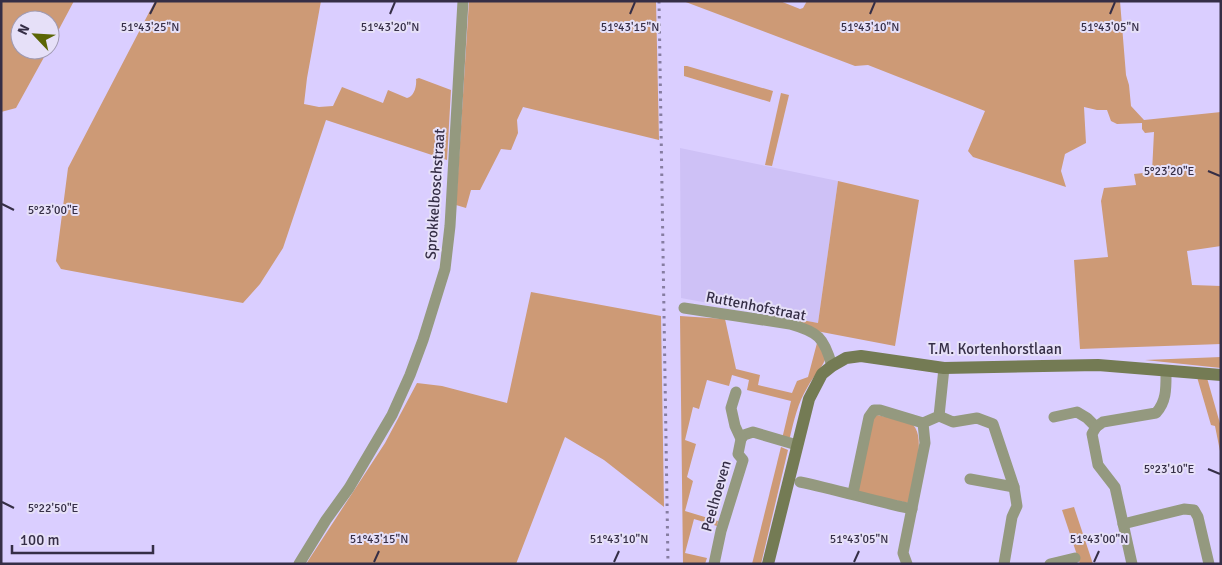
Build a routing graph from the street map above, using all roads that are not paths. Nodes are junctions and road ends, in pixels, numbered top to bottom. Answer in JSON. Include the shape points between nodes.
{"nodes":[{"id":1,"x":463,"y":1,"type":"edge"},
{"id":2,"x":684,"y":308,"type":"dead end"},
{"id":3,"x":832,"y":366,"type":"junction"},
{"id":4,"x":944,"y":368,"type":"junction"},
{"id":5,"x":1166,"y":371,"type":"junction"},
{"id":6,"x":1221,"y":375,"type":"edge"},
{"id":7,"x":736,"y":392,"type":"dead end"},
{"id":8,"x":939,"y":416,"type":"junction"},
{"id":9,"x":1054,"y":416,"type":"dead end"},
{"id":10,"x":923,"y":423,"type":"junction"},
{"id":11,"x":1096,"y":427,"type":"junction"},
{"id":12,"x":741,"y":439,"type":"junction"},
{"id":13,"x":797,"y":445,"type":"junction"},
{"id":14,"x":970,"y":479,"type":"dead end"},
{"id":15,"x":800,"y":482,"type":"dead end"},
{"id":16,"x":1014,"y":488,"type":"junction"},
{"id":17,"x":852,"y":493,"type":"junction"},
{"id":18,"x":912,"y":509,"type":"junction"},
{"id":19,"x":1123,"y":524,"type":"junction"},
{"id":20,"x":1074,"y":558,"type":"dead end"},
{"id":21,"x":298,"y":564,"type":"edge"},
{"id":22,"x":714,"y":564,"type":"edge"},
{"id":23,"x":768,"y":564,"type":"edge"},
{"id":24,"x":907,"y":564,"type":"edge"},
{"id":25,"x":1004,"y":564,"type":"edge"},
{"id":26,"x":1050,"y":564,"type":"edge"},
{"id":27,"x":1132,"y":564,"type":"edge"},
{"id":28,"x":1209,"y":564,"type":"edge"}],
"edges":[{"from":1,"to":21,"type":"street","name":"Sprokkelboschstraat","via":[[450,226],[444,269],[423,340],[392,415],[349,488]]},
{"from":2,"to":3,"type":"street","name":"Ruttenhofstraat","via":[[806,329],[822,339]]},
{"from":3,"to":4,"type":"street","name":"T.M. Kortenhorstlaan","via":[[846,358],[861,356]]},
{"from":3,"to":13,"type":"street","name":"T.M. Kortenhorstlaan","via":[[822,374],[808,399]]},
{"from":4,"to":5,"type":"street","name":"T.M. Kortenhorstlaan","via":[[1098,365]]},
{"from":4,"to":8,"type":"street"},
{"from":5,"to":6,"type":"street","name":"T.M. Kortenhorstlaan"},
{"from":5,"to":11,"type":"street","via":[[1166,394],[1156,413],[1103,422]]},
{"from":7,"to":12,"type":"street","name":"Peelhoeven","via":[[731,408]]},
{"from":8,"to":10,"type":"street"},
{"from":8,"to":16,"type":"street","via":[[953,422],[977,418],[994,424]]},
{"from":9,"to":11,"type":"street","via":[[1077,412]]},
{"from":10,"to":17,"type":"street","via":[[874,410],[869,416]]},
{"from":10,"to":18,"type":"street","via":[[925,443]]},
{"from":11,"to":19,"type":"street","via":[[1092,434],[1098,465],[1115,487]]},
{"from":12,"to":13,"type":"street","via":[[744,434],[753,432]]},
{"from":12,"to":22,"type":"street","name":"Peelhoeven","via":[[738,454],[743,460]]},
{"from":13,"to":23,"type":"street","name":"T.M. Kortenhorstlaan"},
{"from":14,"to":16,"type":"street"},
{"from":15,"to":17,"type":"street"},
{"from":16,"to":25,"type":"street","via":[[1017,506]]},
{"from":17,"to":18,"type":"street"},
{"from":18,"to":24,"type":"street","via":[[903,553]]},
{"from":19,"to":27,"type":"street"},
{"from":19,"to":28,"type":"street","via":[[1184,509],[1194,510]]},
{"from":20,"to":26,"type":"street"}]}
